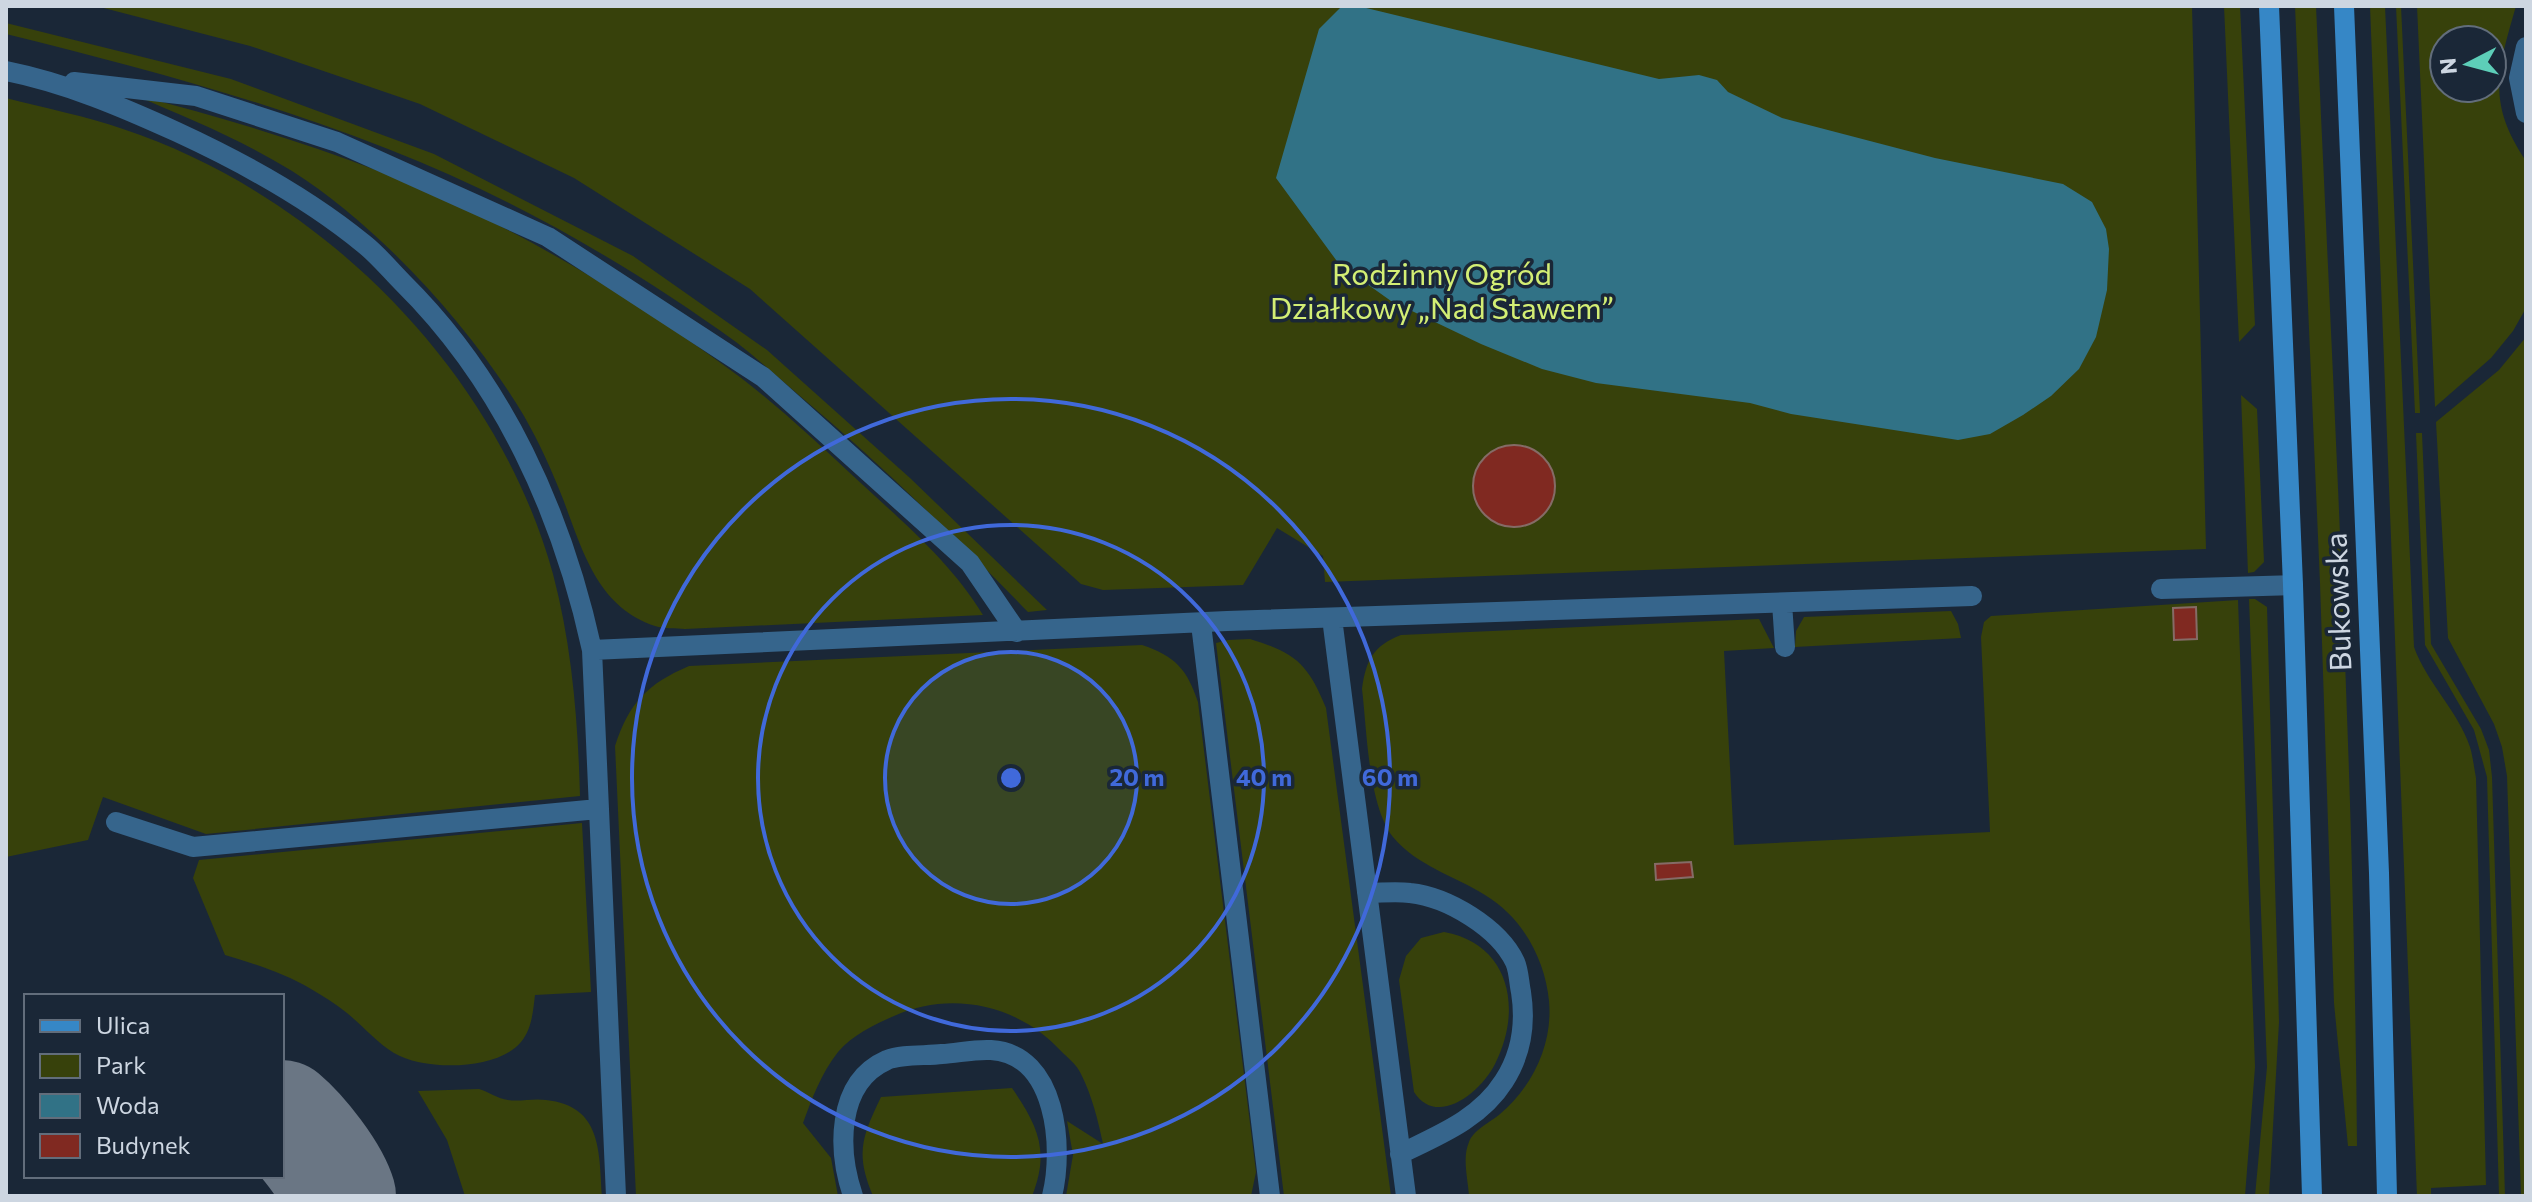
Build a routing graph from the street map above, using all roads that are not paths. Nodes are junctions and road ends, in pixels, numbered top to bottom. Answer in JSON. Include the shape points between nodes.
{"nodes":[{"id":1,"x":2269,"y":6,"type":"edge"},
{"id":2,"x":2344,"y":6,"type":"edge"},
{"id":3,"x":2526,"y":47,"type":"edge"},
{"id":4,"x":6,"y":71,"type":"edge"},
{"id":5,"x":42,"y":78,"type":"junction"},
{"id":6,"x":2526,"y":113,"type":"edge"},
{"id":7,"x":2293,"y":585,"type":"junction"},
{"id":8,"x":2161,"y":589,"type":"dead end"},
{"id":9,"x":1972,"y":596,"type":"dead end"},
{"id":10,"x":1782,"y":603,"type":"junction"},
{"id":11,"x":1332,"y":618,"type":"junction"},
{"id":12,"x":1201,"y":624,"type":"junction"},
{"id":13,"x":1017,"y":632,"type":"junction"},
{"id":14,"x":1785,"y":647,"type":"dead end"},
{"id":15,"x":592,"y":650,"type":"junction"},
{"id":16,"x":598,"y":809,"type":"junction"},
{"id":17,"x":116,"y":822,"type":"dead end"},
{"id":18,"x":1367,"y":893,"type":"junction"},
{"id":19,"x":1400,"y":1154,"type":"junction"},
{"id":20,"x":616,"y":1196,"type":"edge"},
{"id":21,"x":853,"y":1196,"type":"edge"},
{"id":22,"x":1052,"y":1196,"type":"edge"},
{"id":23,"x":1270,"y":1196,"type":"edge"},
{"id":24,"x":1406,"y":1196,"type":"edge"},
{"id":25,"x":2312,"y":1196,"type":"edge"},
{"id":26,"x":2387,"y":1196,"type":"edge"}],
"edges":[{"from":1,"to":7,"type":"main road","name":"Bukowska"},
{"from":2,"to":26,"type":"main road","name":"Bukowska"},
{"from":3,"to":6,"type":"street","via":[[2519,78]]},
{"from":4,"to":5,"type":"street"},
{"from":5,"to":13,"type":"street","via":[[196,96],[337,142],[548,237],[763,377],[970,563]]},
{"from":5,"to":15,"type":"street","via":[[129,110],[292,192],[365,245],[433,313],[512,426],[540,485],[582,604]]},
{"from":7,"to":8,"type":"street"},
{"from":7,"to":25,"type":"main road","name":"Bukowska"},
{"from":9,"to":10,"type":"street"},
{"from":10,"to":11,"type":"street"},
{"from":10,"to":14,"type":"street"},
{"from":11,"to":12,"type":"street"},
{"from":11,"to":18,"type":"street"},
{"from":12,"to":13,"type":"street"},
{"from":12,"to":23,"type":"street"},
{"from":13,"to":15,"type":"street"},
{"from":15,"to":16,"type":"street"},
{"from":16,"to":17,"type":"street","via":[[193,847]]},
{"from":16,"to":20,"type":"street"},
{"from":18,"to":19,"type":"street"},
{"from":18,"to":19,"type":"street","via":[[1412,893],[1482,924],[1502,941],[1516,964],[1523,1007],[1522,1042],[1504,1081],[1487,1102],[1463,1124]]},
{"from":19,"to":24,"type":"street"},
{"from":21,"to":22,"type":"street","via":[[842,1149],[843,1126],[863,1079],[889,1059],[992,1050],[1025,1063],[1048,1097],[1058,1172]]}]}
